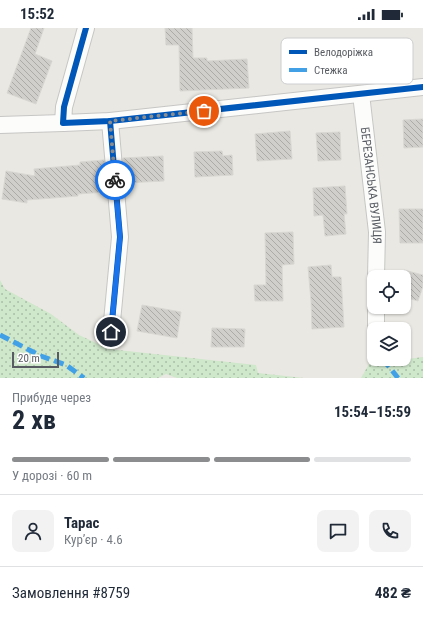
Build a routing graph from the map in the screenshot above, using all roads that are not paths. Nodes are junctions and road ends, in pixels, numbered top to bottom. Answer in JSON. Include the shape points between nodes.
{"nodes":[{"id":1,"x":86,"y":28,"type":"edge"},
{"id":2,"x":423,"y":87,"type":"edge"},
{"id":3,"x":360,"y":94,"type":"junction"},
{"id":4,"x":110,"y":121,"type":"junction"},
{"id":5,"x":63,"y":123,"type":"junction"},
{"id":6,"x":0,"y":125,"type":"edge"},
{"id":7,"x":376,"y":270,"type":"edge"},
{"id":8,"x":111,"y":332,"type":"dead end"}],
"edges":[{"from":1,"to":5,"type":"street","via":[[64,107]]},
{"from":2,"to":3,"type":"street"},
{"from":3,"to":4,"type":"street"},
{"from":3,"to":7,"type":"street","name":"БЕРЕЗАНСЬКА ВУЛИЦЯ","via":[[377,232]]},
{"from":4,"to":5,"type":"street"},
{"from":4,"to":8,"type":"street","via":[[120,237]]},
{"from":5,"to":6,"type":"street"}]}
